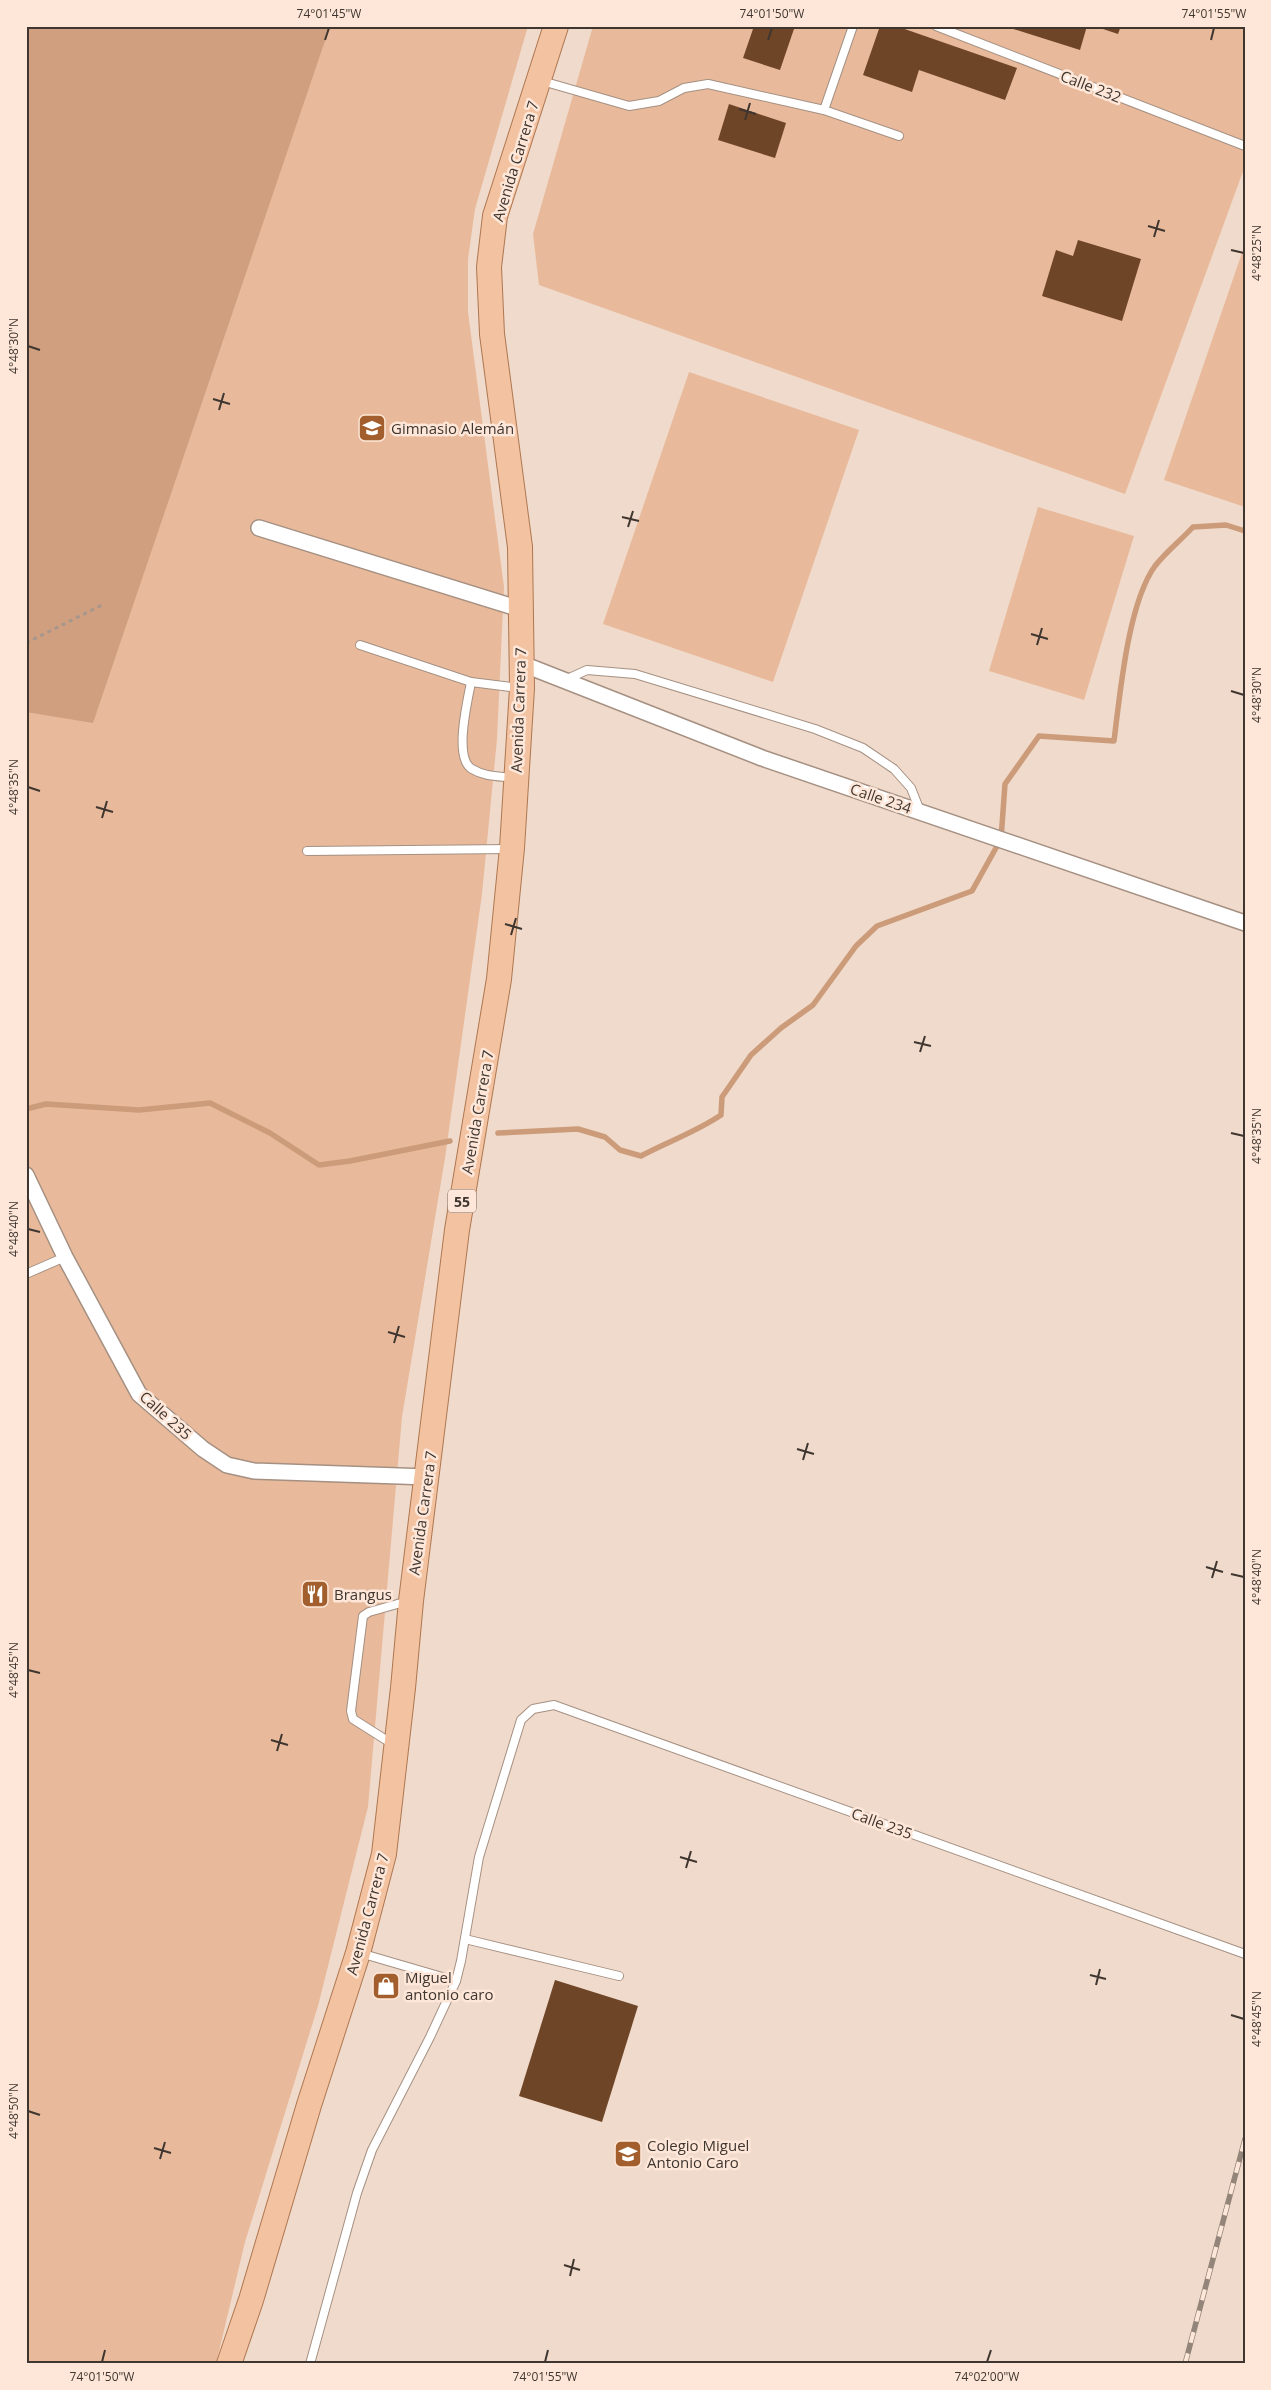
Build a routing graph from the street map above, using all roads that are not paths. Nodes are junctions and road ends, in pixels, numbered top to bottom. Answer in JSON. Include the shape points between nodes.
{"nodes":[{"id":1,"x":556,"y":26,"type":"edge"},
{"id":2,"x":853,"y":26,"type":"edge"},
{"id":3,"x":936,"y":26,"type":"edge"},
{"id":4,"x":540,"y":80,"type":"junction"},
{"id":5,"x":824,"y":110,"type":"junction"},
{"id":6,"x":899,"y":136,"type":"dead end"},
{"id":7,"x":1245,"y":146,"type":"edge"},
{"id":8,"x":259,"y":528,"type":"dead end"},
{"id":9,"x":520,"y":608,"type":"junction"},
{"id":10,"x":360,"y":645,"type":"dead end"},
{"id":11,"x":520,"y":663,"type":"junction"},
{"id":12,"x":564,"y":680,"type":"junction"},
{"id":13,"x":471,"y":682,"type":"junction"},
{"id":14,"x":522,"y":688,"type":"junction"},
{"id":15,"x":516,"y":778,"type":"junction"},
{"id":16,"x":920,"y":811,"type":"junction"},
{"id":17,"x":512,"y":848,"type":"junction"},
{"id":18,"x":307,"y":851,"type":"dead end"},
{"id":19,"x":1245,"y":923,"type":"edge"},
{"id":20,"x":26,"y":1175,"type":"edge"},
{"id":21,"x":65,"y":1257,"type":"junction"},
{"id":22,"x":26,"y":1274,"type":"edge"},
{"id":23,"x":428,"y":1478,"type":"junction"},
{"id":24,"x":411,"y":1601,"type":"junction"},
{"id":25,"x":396,"y":1746,"type":"junction"},
{"id":26,"x":465,"y":1939,"type":"junction"},
{"id":27,"x":358,"y":1953,"type":"junction"},
{"id":28,"x":1245,"y":1954,"type":"edge"},
{"id":29,"x":619,"y":1976,"type":"dead end"},
{"id":30,"x":456,"y":1981,"type":"junction"},
{"id":31,"x":230,"y":2364,"type":"edge"},
{"id":32,"x":310,"y":2364,"type":"edge"}],
"edges":[{"from":1,"to":4,"type":"main road","name":"Avenida Carrera 7","number":"55"},
{"from":2,"to":5,"type":"lane"},
{"from":3,"to":7,"type":"lane","name":"Calle 232"},
{"from":4,"to":5,"type":"lane","via":[[629,106],[659,101],[684,88],[708,84]]},
{"from":4,"to":9,"type":"main road","name":"Avenida Carrera 7","number":"55","via":[[496,216],[489,267],[492,334],[520,547]]},
{"from":5,"to":6,"type":"lane"},
{"from":8,"to":9,"type":"street"},
{"from":9,"to":11,"type":"main road","name":"Avenida Carrera 7","number":"55"},
{"from":10,"to":13,"type":"lane"},
{"from":11,"to":12,"type":"street","name":"Calle 234"},
{"from":11,"to":14,"type":"main road","name":"Avenida Carrera 7","number":"55"},
{"from":12,"to":16,"type":"street","name":"Calle 234","via":[[762,758]]},
{"from":12,"to":16,"type":"lane","via":[[588,670],[635,674],[815,729],[863,748],[894,769],[911,788]]},
{"from":13,"to":14,"type":"lane"},
{"from":13,"to":15,"type":"lane","via":[[463,727],[464,757],[470,768],[484,775]]},
{"from":14,"to":15,"type":"main road","name":"Avenida Carrera 7","number":"55"},
{"from":15,"to":17,"type":"main road","name":"Avenida Carrera 7","number":"55"},
{"from":16,"to":19,"type":"street","name":"Calle 234"},
{"from":17,"to":18,"type":"lane"},
{"from":17,"to":23,"type":"main road","name":"Avenida Carrera 7","number":"55","via":[[499,979],[457,1230]]},
{"from":20,"to":21,"type":"street","name":"Calle 235"},
{"from":21,"to":22,"type":"lane"},
{"from":21,"to":23,"type":"street","name":"Calle 235","via":[[139,1394],[203,1449],[227,1464],[254,1471]]},
{"from":23,"to":24,"type":"main road","name":"Avenida Carrera 7","number":"55"},
{"from":24,"to":25,"type":"main road","name":"Avenida Carrera 7","number":"55"},
{"from":24,"to":25,"type":"lane","via":[[363,1616],[351,1711],[353,1719],[366,1730]]},
{"from":25,"to":27,"type":"main road","name":"Avenida Carrera 7","number":"55","via":[[384,1854]]},
{"from":26,"to":28,"type":"lane","name":"Calle 235","via":[[479,1857],[521,1720],[533,1709],[554,1705]]},
{"from":26,"to":29,"type":"lane"},
{"from":26,"to":30,"type":"lane"},
{"from":27,"to":30,"type":"lane"},
{"from":27,"to":31,"type":"main road","name":"Avenida Carrera 7","number":"55"},
{"from":30,"to":32,"type":"lane","via":[[372,2150]]}]}
